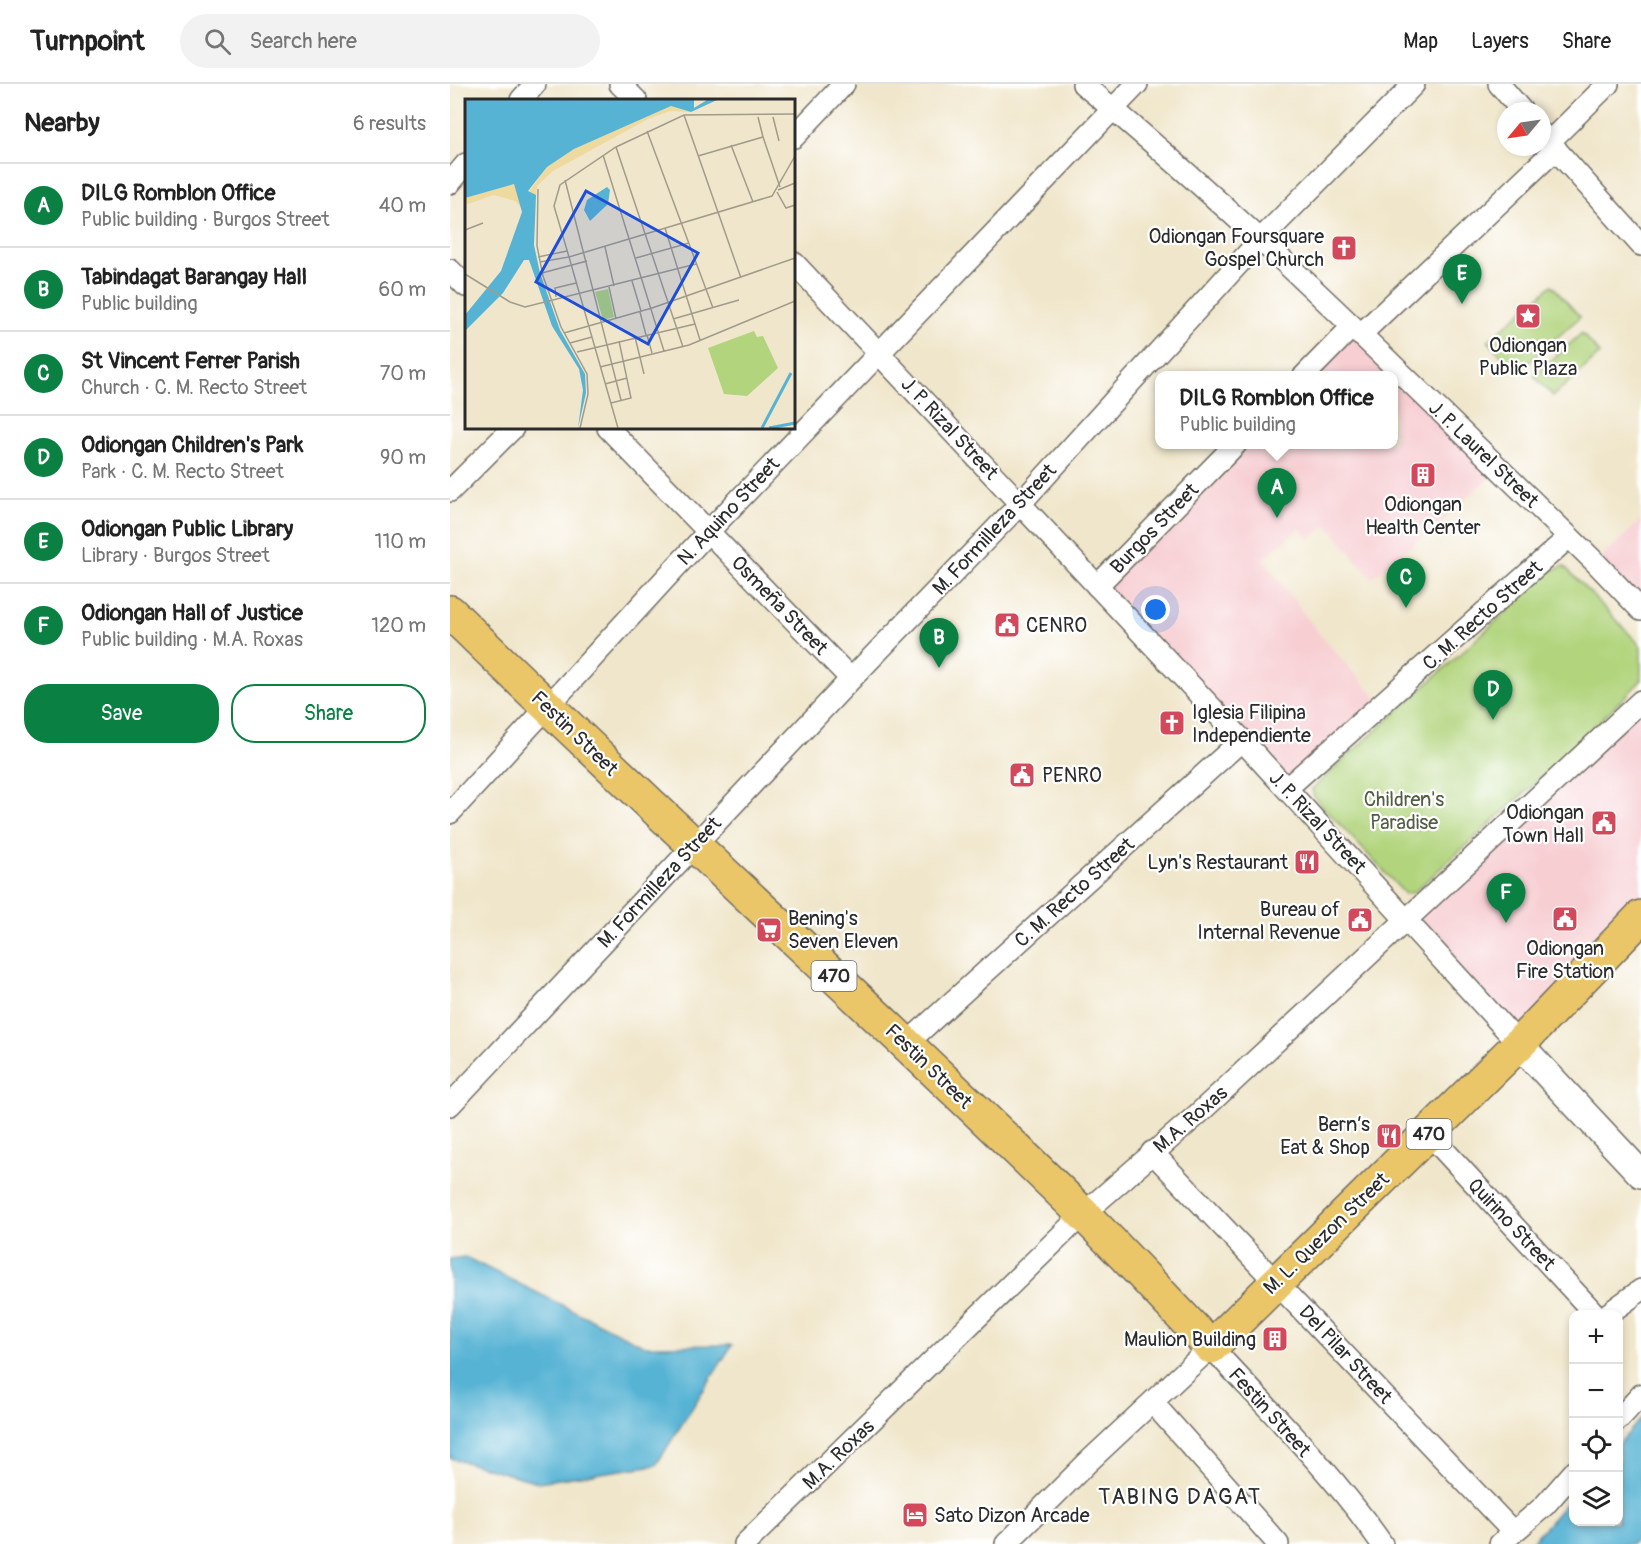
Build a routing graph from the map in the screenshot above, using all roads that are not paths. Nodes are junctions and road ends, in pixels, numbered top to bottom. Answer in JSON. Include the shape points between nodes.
{"nodes":[{"id":1,"x":535,"y":84,"type":"edge"},
{"id":2,"x":620,"y":84,"type":"edge"},
{"id":3,"x":844,"y":84,"type":"edge"},
{"id":4,"x":1083,"y":84,"type":"edge"},
{"id":5,"x":1137,"y":84,"type":"edge"},
{"id":6,"x":1414,"y":84,"type":"edge"},
{"id":7,"x":1499,"y":84,"type":"edge"},
{"id":8,"x":1608,"y":84,"type":"edge"},
{"id":9,"x":522,"y":99,"type":"edge"},
{"id":10,"x":635,"y":99,"type":"edge"},
{"id":11,"x":1514,"y":102,"type":"edge"},
{"id":12,"x":1114,"y":108,"type":"junction"},
{"id":13,"x":795,"y":136,"type":"edge"},
{"id":14,"x":1551,"y":140,"type":"edge"},
{"id":15,"x":1551,"y":144,"type":"edge"},
{"id":16,"x":1535,"y":156,"type":"edge"},
{"id":17,"x":465,"y":165,"type":"edge"},
{"id":18,"x":450,"y":183,"type":"edge"},
{"id":19,"x":1261,"y":239,"type":"junction"},
{"id":20,"x":1641,"y":245,"type":"edge"},
{"id":21,"x":795,"y":264,"type":"edge"},
{"id":22,"x":450,"y":270,"type":"edge"},
{"id":23,"x":465,"y":285,"type":"edge"},
{"id":24,"x":1356,"y":331,"type":"junction"},
{"id":25,"x":878,"y":351,"type":"junction"},
{"id":26,"x":1309,"y":371,"type":"edge"},
{"id":27,"x":1397,"y":371,"type":"edge"},
{"id":28,"x":1398,"y":372,"type":"edge"},
{"id":29,"x":512,"y":429,"type":"edge"},
{"id":30,"x":609,"y":429,"type":"edge"},
{"id":31,"x":1231,"y":449,"type":"edge"},
{"id":32,"x":450,"y":491,"type":"edge"},
{"id":33,"x":1020,"y":504,"type":"junction"},
{"id":34,"x":709,"y":531,"type":"junction"},
{"id":35,"x":1569,"y":537,"type":"junction"},
{"id":36,"x":1097,"y":586,"type":"junction"},
{"id":37,"x":1641,"y":610,"type":"edge"},
{"id":38,"x":450,"y":612,"type":"edge"},
{"id":39,"x":851,"y":679,"type":"junction"},
{"id":40,"x":1641,"y":702,"type":"edge"},
{"id":41,"x":546,"y":706,"type":"junction"},
{"id":42,"x":1242,"y":740,"type":"junction"},
{"id":43,"x":1287,"y":789,"type":"junction"},
{"id":44,"x":450,"y":813,"type":"edge"},
{"id":45,"x":693,"y":846,"type":"junction"},
{"id":46,"x":1641,"y":916,"type":"edge"},
{"id":47,"x":1407,"y":918,"type":"junction"},
{"id":48,"x":906,"y":1044,"type":"junction"},
{"id":49,"x":1519,"y":1044,"type":"junction"},
{"id":50,"x":450,"y":1105,"type":"edge"},
{"id":51,"x":1429,"y":1134,"type":"junction"},
{"id":52,"x":1152,"y":1152,"type":"junction"},
{"id":53,"x":1641,"y":1174,"type":"edge"},
{"id":54,"x":1083,"y":1214,"type":"junction"},
{"id":55,"x":1276,"y":1281,"type":"junction"},
{"id":56,"x":1641,"y":1290,"type":"edge"},
{"id":57,"x":1591,"y":1310,"type":"edge"},
{"id":58,"x":1614,"y":1310,"type":"edge"},
{"id":59,"x":1211,"y":1347,"type":"junction"},
{"id":60,"x":1641,"y":1395,"type":"edge"},
{"id":61,"x":1153,"y":1404,"type":"junction"},
{"id":62,"x":1620,"y":1418,"type":"edge"},
{"id":63,"x":1569,"y":1478,"type":"edge"},
{"id":64,"x":1507,"y":1538,"type":"edge"},
{"id":65,"x":745,"y":1544,"type":"edge"},
{"id":66,"x":1006,"y":1544,"type":"edge"},
{"id":67,"x":1278,"y":1544,"type":"edge"},
{"id":68,"x":1382,"y":1544,"type":"edge"}],
"edges":[{"from":1,"to":9,"type":"street"},
{"from":2,"to":10,"type":"street"},
{"from":3,"to":13,"type":"street"},
{"from":4,"to":12,"type":"street","name":"J. P. Laurel Street"},
{"from":5,"to":12,"type":"street","name":"N. Aquino Street"},
{"from":6,"to":19,"type":"street","name":"M. Formilleza Street"},
{"from":7,"to":11,"type":"street"},
{"from":8,"to":14,"type":"street"},
{"from":12,"to":19,"type":"street","name":"J. P. Laurel Street"},
{"from":12,"to":25,"type":"street","name":"N. Aquino Street"},
{"from":15,"to":20,"type":"street"},
{"from":16,"to":24,"type":"street"},
{"from":17,"to":18,"type":"street"},
{"from":19,"to":24,"type":"street","name":"J. P. Laurel Street"},
{"from":19,"to":33,"type":"street","name":"M. Formilleza Street"},
{"from":21,"to":25,"type":"street","name":"J. P. Rizal Street"},
{"from":22,"to":23,"type":"street"},
{"from":24,"to":26,"type":"street"},
{"from":24,"to":27,"type":"street","name":"J. P. Laurel Street"},
{"from":25,"to":33,"type":"street","name":"J. P. Rizal Street"},
{"from":25,"to":34,"type":"street","name":"N. Aquino Street"},
{"from":28,"to":35,"type":"street","name":"J. P. Laurel Street"},
{"from":29,"to":32,"type":"street"},
{"from":30,"to":34,"type":"street","name":"Osmeña Street"},
{"from":31,"to":36,"type":"street","name":"Burgos Street"},
{"from":33,"to":36,"type":"street","name":"J. P. Rizal Street"},
{"from":33,"to":39,"type":"street","name":"M. Formilleza Street"},
{"from":34,"to":39,"type":"street","name":"Osmeña Street"},
{"from":34,"to":41,"type":"street","name":"N. Aquino Street"},
{"from":35,"to":37,"type":"street","name":"J. P. Laurel Street"},
{"from":35,"to":43,"type":"street","name":"C. M. Recto Street"},
{"from":36,"to":42,"type":"street","name":"J. P. Rizal Street"},
{"from":38,"to":41,"type":"main road","name":"Festin Street","number":"470"},
{"from":39,"to":45,"type":"street","name":"M. Formilleza Street"},
{"from":40,"to":47,"type":"street","name":"M.A. Roxas"},
{"from":41,"to":44,"type":"street","name":"N. Aquino Street"},
{"from":41,"to":45,"type":"main road","name":"Festin Street","number":"470"},
{"from":42,"to":43,"type":"street","name":"J. P. Rizal Street"},
{"from":42,"to":48,"type":"street","name":"C. M. Recto Street"},
{"from":43,"to":47,"type":"street","name":"J. P. Rizal Street"},
{"from":45,"to":48,"type":"main road","name":"Festin Street","number":"470"},
{"from":45,"to":50,"type":"street","name":"M. Formilleza Street"},
{"from":46,"to":49,"type":"main road","name":"M. L. Quezon Street","number":"470"},
{"from":47,"to":49,"type":"street","name":"J. P. Rizal Street"},
{"from":47,"to":52,"type":"street","name":"M.A. Roxas","via":[[1197,1115]]},
{"from":48,"to":54,"type":"main road","name":"Festin Street","number":"470"},
{"from":49,"to":51,"type":"main road","name":"M. L. Quezon Street","number":"470"},
{"from":49,"to":53,"type":"street"},
{"from":51,"to":55,"type":"main road","name":"M. L. Quezon Street","number":"470"},
{"from":51,"to":57,"type":"street","name":"Quirino Street"},
{"from":52,"to":54,"type":"street","name":"M.A. Roxas"},
{"from":52,"to":55,"type":"street","name":"Del Pilar Street"},
{"from":54,"to":59,"type":"main road","name":"Festin Street","number":"470"},
{"from":54,"to":65,"type":"street","name":"M.A. Roxas"},
{"from":55,"to":59,"type":"main road","name":"M. L. Quezon Street","number":"470"},
{"from":55,"to":64,"type":"street","name":"Del Pilar Street"},
{"from":56,"to":58,"type":"street"},
{"from":59,"to":61,"type":"street","name":"M. L. Quezon Street"},
{"from":59,"to":68,"type":"street","name":"Festin Street","via":[[1289,1431]]},
{"from":60,"to":62,"type":"street"},
{"from":61,"to":66,"type":"street","name":"M. L. Quezon Street"},
{"from":61,"to":67,"type":"street"},
{"from":63,"to":64,"type":"street"}]}
